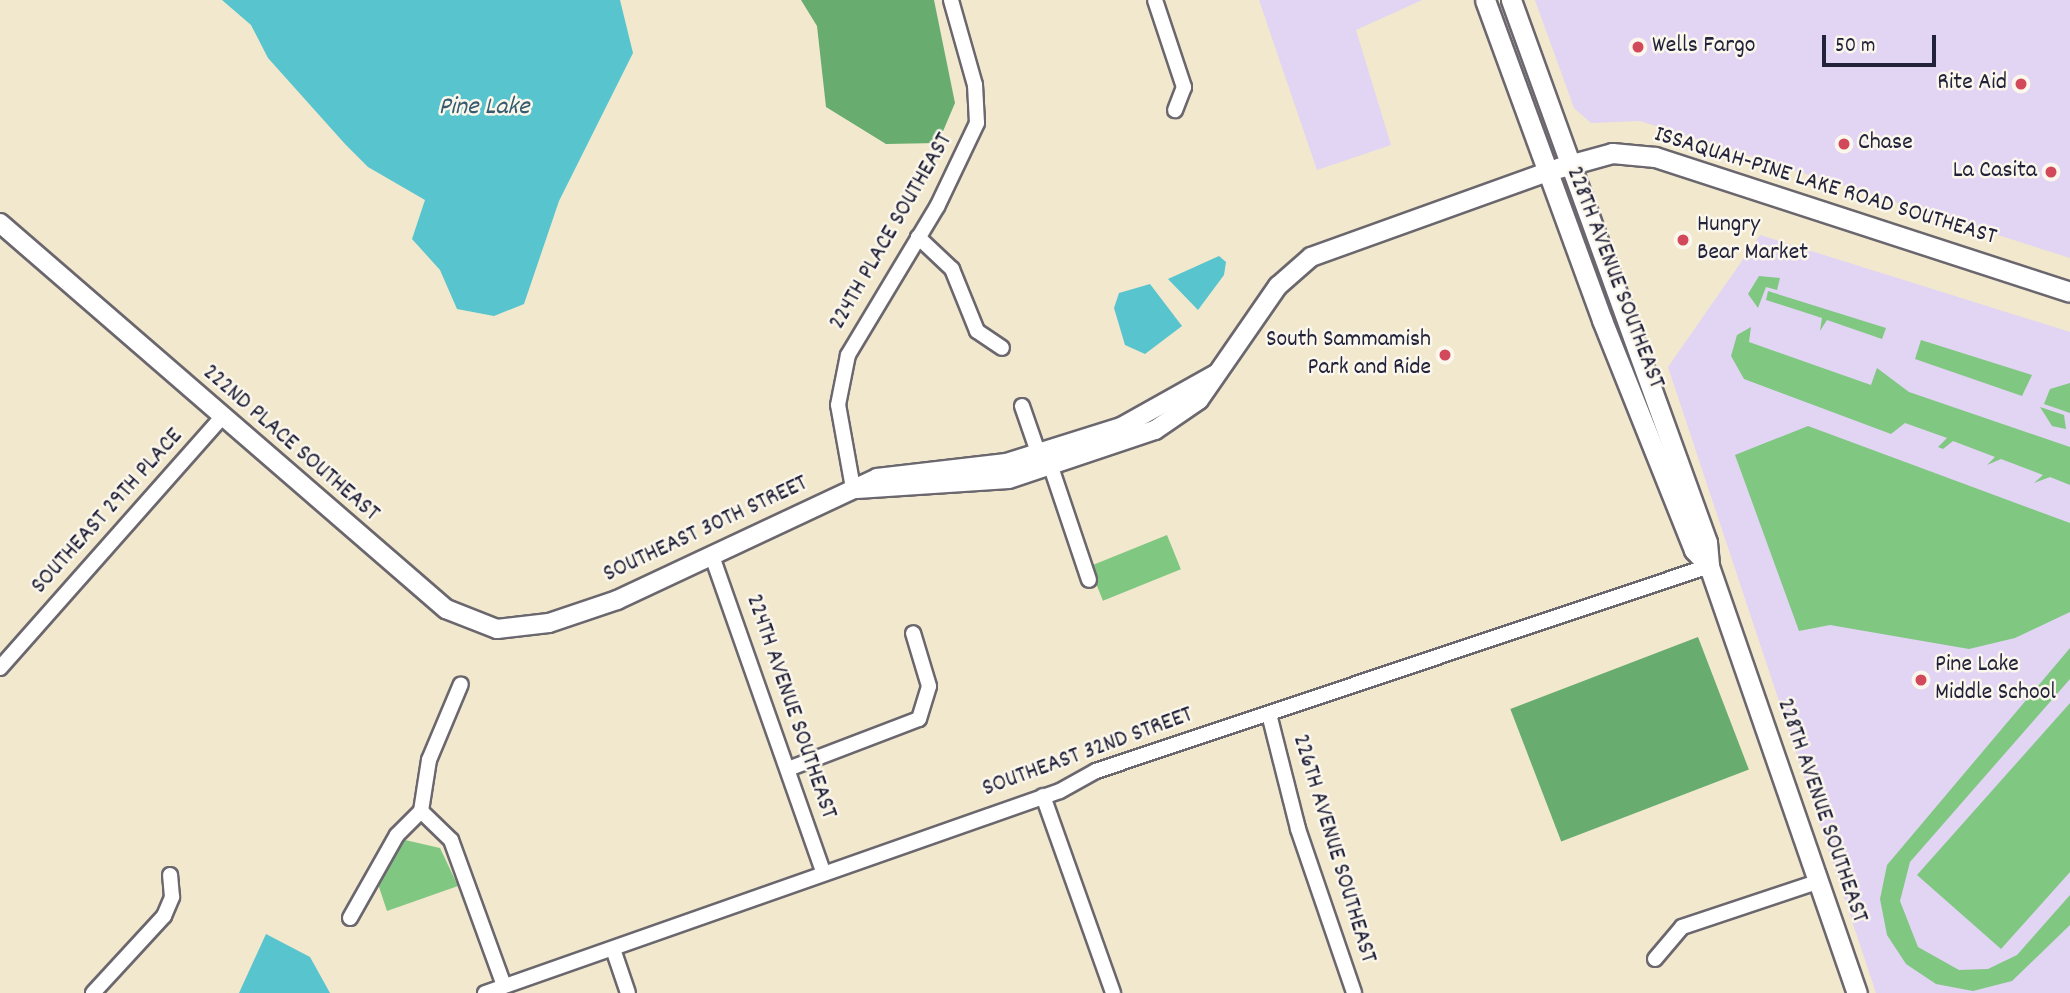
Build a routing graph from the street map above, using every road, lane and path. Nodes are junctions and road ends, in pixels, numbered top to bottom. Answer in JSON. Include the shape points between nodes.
{"nodes":[{"id":1,"x":951,"y":0,"type":"edge"},
{"id":2,"x":1155,"y":0,"type":"edge"},
{"id":3,"x":1485,"y":0,"type":"edge"},
{"id":4,"x":1511,"y":0,"type":"edge"},
{"id":5,"x":1175,"y":110,"type":"dead end"},
{"id":6,"x":1570,"y":164,"type":"junction"},
{"id":7,"x":1547,"y":172,"type":"junction"},
{"id":8,"x":0,"y":223,"type":"edge"},
{"id":9,"x":918,"y":237,"type":"junction"},
{"id":10,"x":2070,"y":292,"type":"edge"},
{"id":11,"x":1002,"y":348,"type":"dead end"},
{"id":12,"x":1022,"y":406,"type":"dead end"},
{"id":13,"x":221,"y":418,"type":"junction"},
{"id":14,"x":1045,"y":461,"type":"junction"},
{"id":15,"x":853,"y":488,"type":"junction"},
{"id":16,"x":713,"y":559,"type":"junction"},
{"id":17,"x":1709,"y":566,"type":"junction"},
{"id":18,"x":1089,"y":580,"type":"dead end"},
{"id":19,"x":578,"y":614,"type":"joint"},
{"id":20,"x":913,"y":633,"type":"dead end"},
{"id":21,"x":0,"y":668,"type":"edge"},
{"id":22,"x":461,"y":684,"type":"dead end"},
{"id":23,"x":1270,"y":718,"type":"junction"},
{"id":24,"x":788,"y":769,"type":"junction"},
{"id":25,"x":1043,"y":796,"type":"junction"},
{"id":26,"x":421,"y":811,"type":"junction"},
{"id":27,"x":823,"y":872,"type":"junction"},
{"id":28,"x":170,"y":876,"type":"dead end"},
{"id":29,"x":1820,"y":881,"type":"junction"},
{"id":30,"x":350,"y":918,"type":"dead end"},
{"id":31,"x":613,"y":949,"type":"junction"},
{"id":32,"x":1655,"y":959,"type":"dead end"},
{"id":33,"x":503,"y":986,"type":"junction"},
{"id":34,"x":93,"y":993,"type":"edge"},
{"id":35,"x":485,"y":993,"type":"edge"},
{"id":36,"x":628,"y":993,"type":"edge"},
{"id":37,"x":1113,"y":993,"type":"edge"},
{"id":38,"x":1354,"y":993,"type":"edge"},
{"id":39,"x":1857,"y":993,"type":"edge"}],
"edges":[{"from":1,"to":9,"type":"street","name":"224TH PLACE SOUTHEAST","via":[[975,85],[977,123]]},
{"from":2,"to":5,"type":"street","via":[[1184,87]]},
{"from":3,"to":7,"type":"main road","name":"228TH AVENUE SOUTHEAST"},
{"from":4,"to":6,"type":"main road","name":"228TH AVENUE SOUTHEAST"},
{"from":6,"to":7,"type":"main road","name":"ISSAQUAH-PINE LAKE ROAD SOUTHEAST"},
{"from":6,"to":10,"type":"main road","name":"ISSAQUAH-PINE LAKE ROAD SOUTHEAST","via":[[1612,153],[1655,157]]},
{"from":6,"to":17,"type":"main road","name":"228TH AVENUE SOUTHEAST","via":[[1704,533]]},
{"from":7,"to":14,"type":"street","name":"ISSAQUAH-PINE LAKE ROAD SOUTHEAST","via":[[1311,257],[1278,286],[1181,417]]},
{"from":7,"to":17,"type":"main road","name":"228TH AVENUE SOUTHEAST","via":[[1681,520]]},
{"from":8,"to":13,"type":"street","name":"222ND PLACE SOUTHEAST"},
{"from":9,"to":11,"type":"street","via":[[952,269],[977,331]]},
{"from":9,"to":15,"type":"street","name":"224TH PLACE SOUTHEAST","via":[[848,355],[838,405]]},
{"from":12,"to":14,"type":"street"},
{"from":13,"to":19,"type":"street","name":"222ND PLACE SOUTHEAST","via":[[462,618],[518,628]]},
{"from":13,"to":21,"type":"street","name":"SOUTHEAST 29TH PLACE"},
{"from":14,"to":15,"type":"street","name":"ISSAQUAH-PINE LAKE ROAD SOUTHEAST","via":[[983,483]]},
{"from":14,"to":18,"type":"street"},
{"from":15,"to":16,"type":"street","name":"SOUTHEAST 30TH STREET"},
{"from":16,"to":19,"type":"street","name":"SOUTHEAST 30TH STREET"},
{"from":16,"to":24,"type":"street","name":"224TH AVENUE SOUTHEAST"},
{"from":17,"to":23,"type":"street","name":"SOUTHEAST 32ND STREET"},
{"from":17,"to":29,"type":"main road","name":"228TH AVENUE SOUTHEAST"},
{"from":20,"to":24,"type":"street","via":[[929,686],[919,719]]},
{"from":22,"to":26,"type":"street","via":[[429,760]]},
{"from":23,"to":25,"type":"street","name":"SOUTHEAST 32ND STREET","via":[[1096,771]]},
{"from":23,"to":38,"type":"street","name":"226TH AVENUE SOUTHEAST","via":[[1298,829]]},
{"from":24,"to":27,"type":"street","name":"224TH AVENUE SOUTHEAST"},
{"from":25,"to":27,"type":"street","name":"SOUTHEAST 32ND STREET"},
{"from":25,"to":37,"type":"street"},
{"from":26,"to":30,"type":"street","via":[[397,835]]},
{"from":26,"to":33,"type":"street","via":[[451,840]]},
{"from":27,"to":31,"type":"street","name":"SOUTHEAST 32ND STREET"},
{"from":28,"to":34,"type":"street","via":[[172,897],[164,916]]},
{"from":29,"to":32,"type":"street","via":[[1682,927]]},
{"from":29,"to":39,"type":"main road","name":"228TH AVENUE SOUTHEAST"},
{"from":31,"to":33,"type":"street","name":"SOUTHEAST 32ND STREET"},
{"from":31,"to":36,"type":"street"},
{"from":33,"to":35,"type":"street","name":"SOUTHEAST 32ND STREET"}]}
